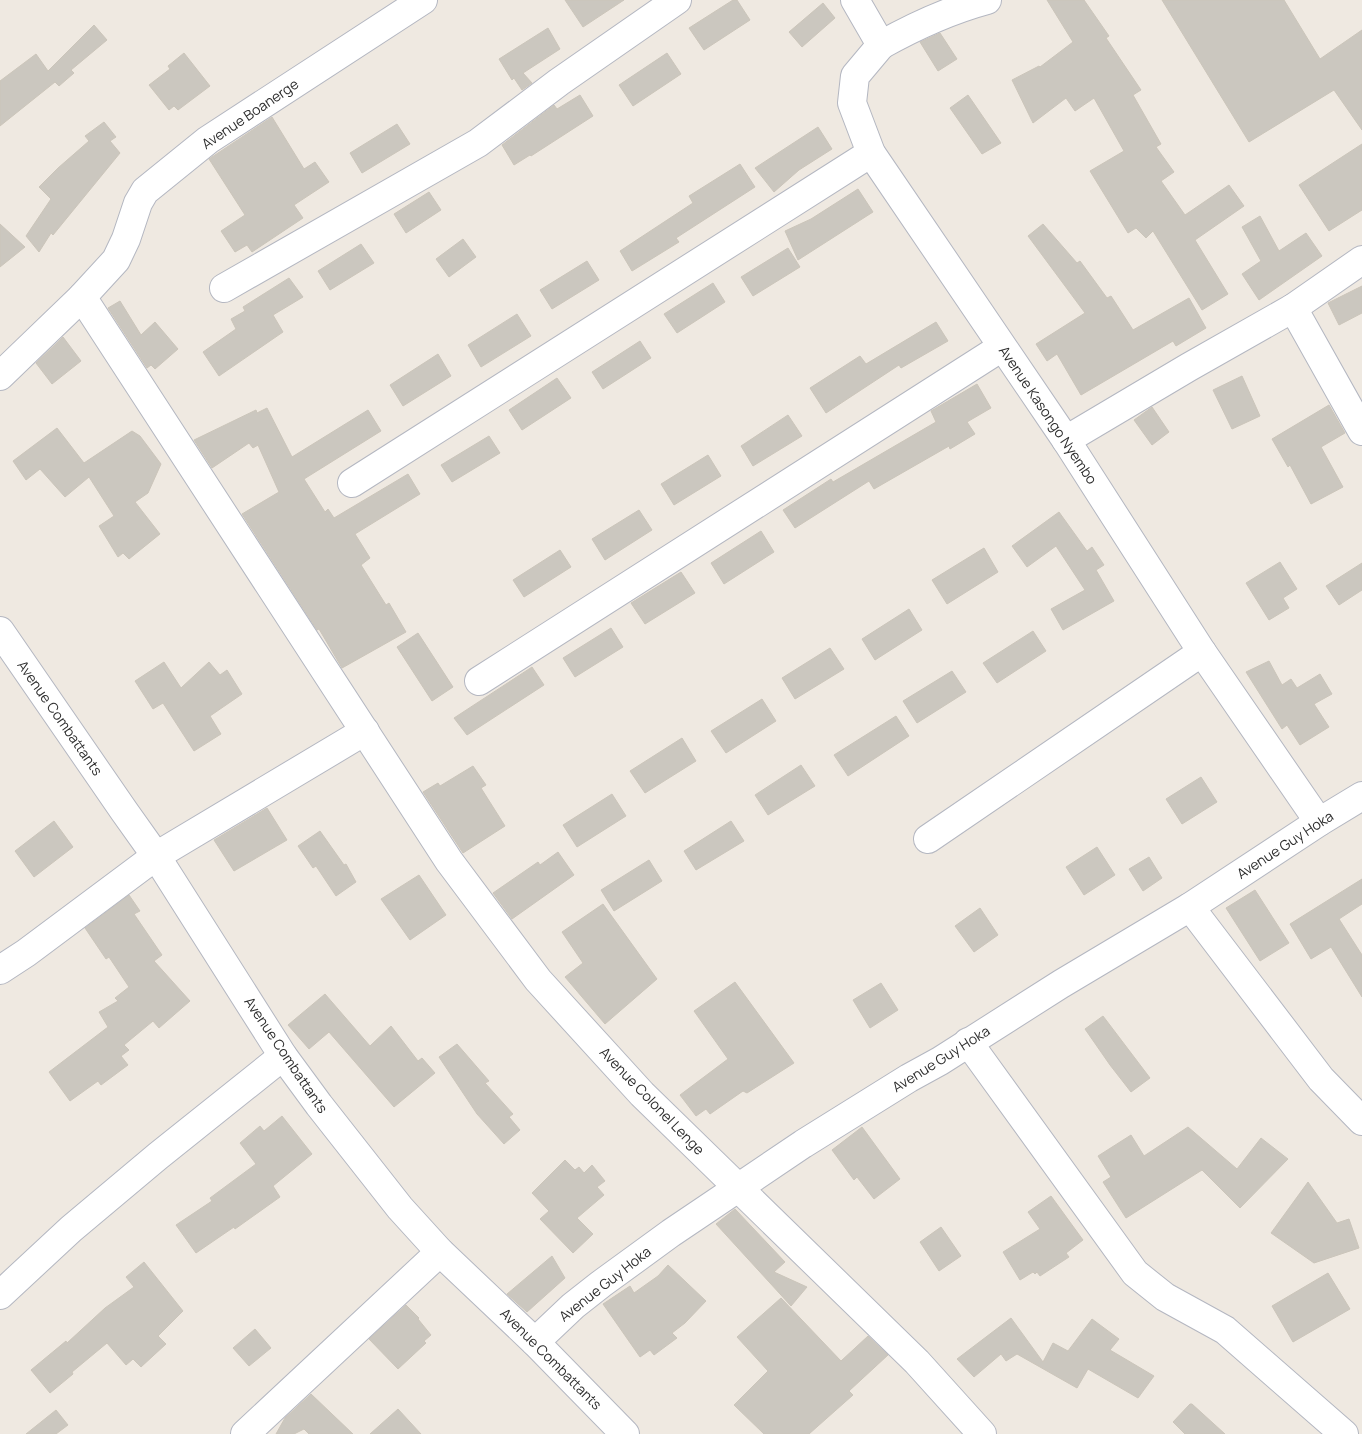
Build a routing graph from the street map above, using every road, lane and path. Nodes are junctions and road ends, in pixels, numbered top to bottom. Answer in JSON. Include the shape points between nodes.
{"nodes":[{"id":1,"x":423,"y":0,"type":"edge"},
{"id":2,"x":677,"y":0,"type":"edge"},
{"id":3,"x":855,"y":0,"type":"edge"},
{"id":4,"x":988,"y":0,"type":"edge"},
{"id":5,"x":881,"y":46,"type":"junction"},
{"id":6,"x":871,"y":153,"type":"junction"},
{"id":7,"x":1362,"y":260,"type":"edge"},
{"id":8,"x":224,"y":288,"type":"dead end"},
{"id":9,"x":82,"y":297,"type":"junction"},
{"id":10,"x":1293,"y":308,"type":"junction"},
{"id":11,"x":1002,"y":347,"type":"junction"},
{"id":12,"x":0,"y":376,"type":"edge"},
{"id":13,"x":1362,"y":431,"type":"edge"},
{"id":14,"x":1066,"y":440,"type":"junction"},
{"id":15,"x":352,"y":483,"type":"dead end"},
{"id":16,"x":0,"y":632,"type":"edge"},
{"id":17,"x":1202,"y":652,"type":"junction"},
{"id":18,"x":479,"y":681,"type":"dead end"},
{"id":19,"x":365,"y":731,"type":"junction"},
{"id":20,"x":1362,"y":796,"type":"edge"},
{"id":21,"x":1319,"y":822,"type":"junction"},
{"id":22,"x":928,"y":839,"type":"dead end"},
{"id":23,"x":156,"y":856,"type":"junction"},
{"id":24,"x":1190,"y":907,"type":"junction"},
{"id":25,"x":0,"y":970,"type":"edge"},
{"id":26,"x":968,"y":1042,"type":"junction"},
{"id":27,"x":283,"y":1056,"type":"junction"},
{"id":28,"x":1362,"y":1120,"type":"edge"},
{"id":29,"x":738,"y":1188,"type":"junction"},
{"id":30,"x":440,"y":1252,"type":"junction"},
{"id":31,"x":0,"y":1295,"type":"edge"},
{"id":32,"x":536,"y":1342,"type":"junction"},
{"id":33,"x":615,"y":1430,"type":"edge"},
{"id":34,"x":245,"y":1434,"type":"edge"},
{"id":35,"x":982,"y":1434,"type":"edge"},
{"id":36,"x":1344,"y":1434,"type":"edge"}],
"edges":[{"from":1,"to":9,"type":"street","name":"Avenue Boanerge","via":[[208,140],[145,192],[116,260]]},
{"from":2,"to":8,"type":"street","via":[[478,143]]},
{"from":3,"to":5,"type":"street"},
{"from":4,"to":5,"type":"street","name":"Avenue Kasongo Nyembo","via":[[911,28]]},
{"from":5,"to":6,"type":"street","name":"Avenue Kasongo Nyembo","via":[[856,76],[852,103]]},
{"from":6,"to":11,"type":"street","name":"Avenue Kasongo Nyembo"},
{"from":6,"to":15,"type":"street"},
{"from":7,"to":10,"type":"street"},
{"from":9,"to":12,"type":"street","name":"Avenue Boanerge"},
{"from":9,"to":19,"type":"street","name":"Avenue Colonel Lenge"},
{"from":10,"to":13,"type":"street"},
{"from":10,"to":14,"type":"street"},
{"from":11,"to":14,"type":"street","name":"Avenue Kasongo Nyembo"},
{"from":11,"to":18,"type":"street"},
{"from":14,"to":17,"type":"street","name":"Avenue Kasongo Nyembo"},
{"from":16,"to":23,"type":"street","name":"Avenue Combattants"},
{"from":17,"to":21,"type":"street","name":"Avenue Kasongo Nyembo"},
{"from":17,"to":22,"type":"street"},
{"from":19,"to":23,"type":"street"},
{"from":19,"to":29,"type":"street","name":"Avenue Colonel Lenge","via":[[448,861],[538,980],[642,1094]]},
{"from":20,"to":21,"type":"street","name":"Avenue Guy Hoka"},
{"from":21,"to":24,"type":"street","name":"Avenue Guy Hoka"},
{"from":23,"to":25,"type":"street"},
{"from":23,"to":27,"type":"street","name":"Avenue Combattants"},
{"from":24,"to":26,"type":"street","name":"Avenue Guy Hoka"},
{"from":24,"to":28,"type":"street","via":[[1321,1079]]},
{"from":26,"to":29,"type":"street","name":"Avenue Guy Hoka"},
{"from":26,"to":36,"type":"street","via":[[1135,1273],[1165,1297],[1225,1330]]},
{"from":27,"to":30,"type":"street","name":"Avenue Combattants","via":[[400,1208]]},
{"from":27,"to":31,"type":"street","via":[[71,1229]]},
{"from":29,"to":32,"type":"street","name":"Avenue Guy Hoka","via":[[601,1284]]},
{"from":29,"to":35,"type":"street","name":"Avenue Colonel Lenge","via":[[917,1362]]},
{"from":30,"to":32,"type":"street","name":"Avenue Combattants"},
{"from":30,"to":34,"type":"street"},
{"from":32,"to":33,"type":"street","name":"Avenue Combattants"}]}
